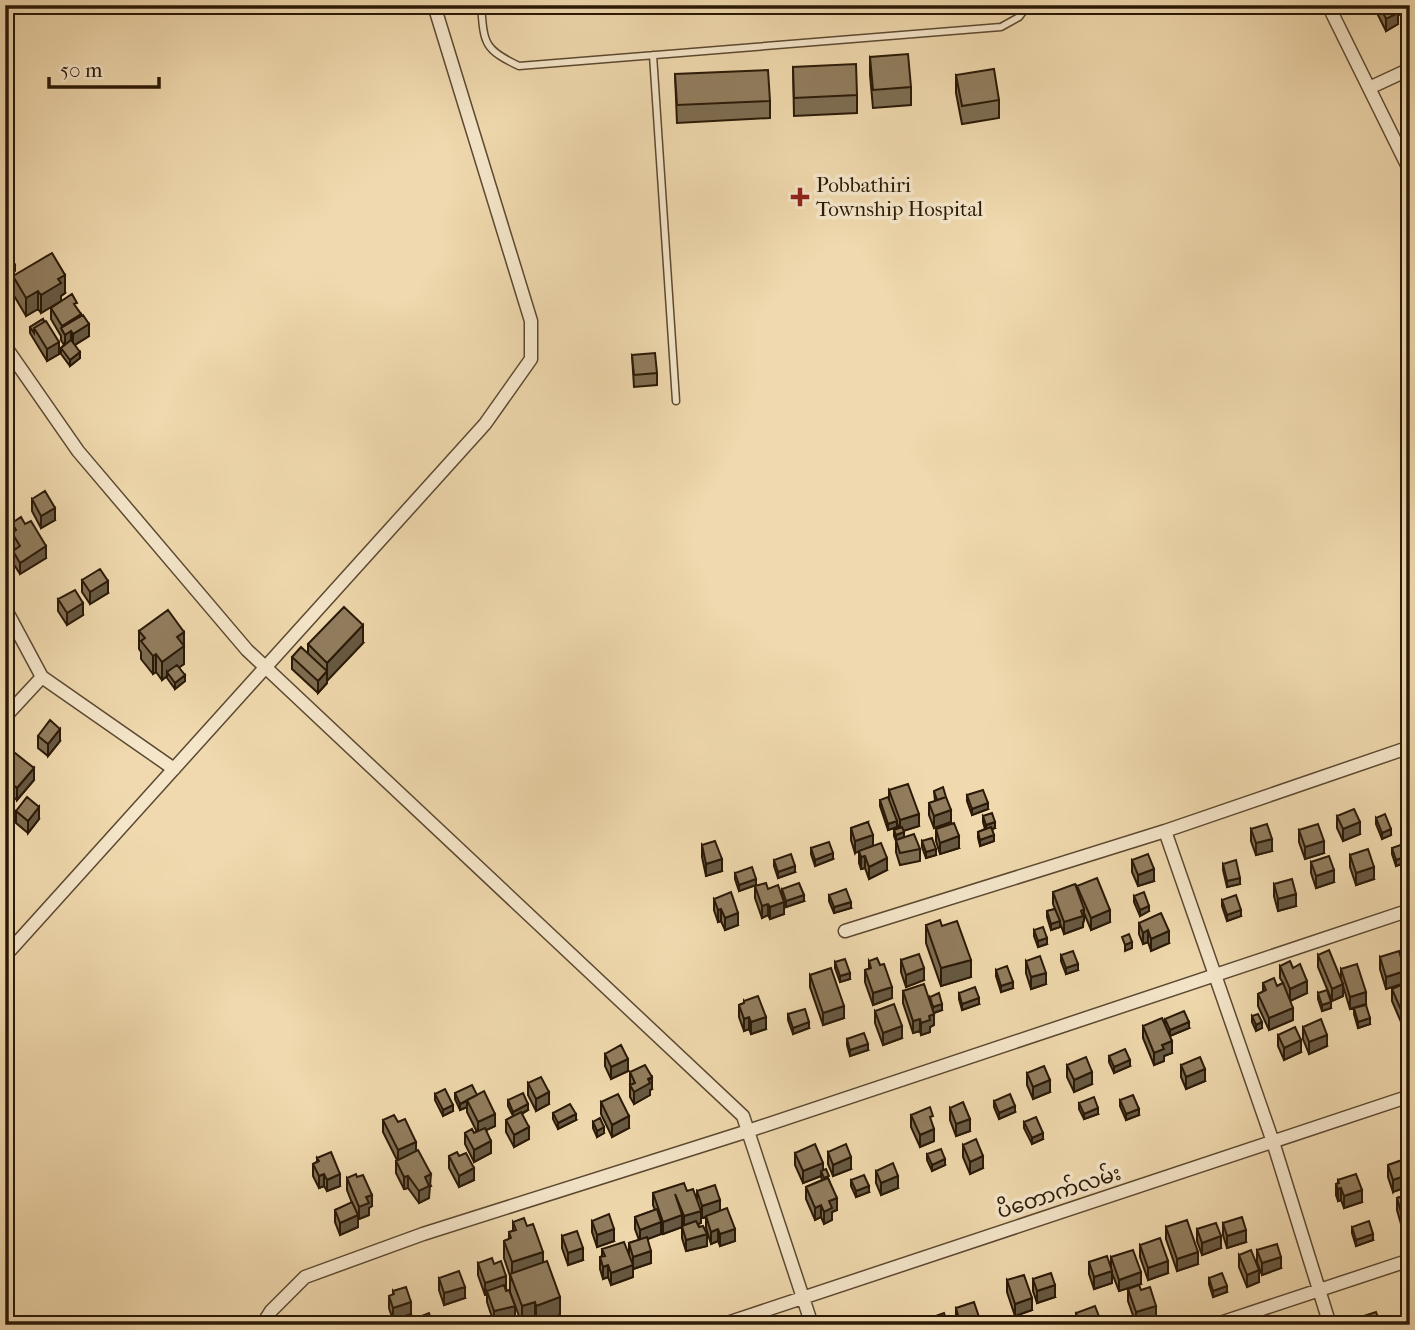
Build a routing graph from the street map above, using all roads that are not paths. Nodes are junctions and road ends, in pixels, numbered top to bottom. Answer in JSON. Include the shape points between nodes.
{"nodes":[{"id":1,"x":434,"y":5,"type":"edge"},
{"id":2,"x":481,"y":5,"type":"edge"},
{"id":3,"x":1028,"y":5,"type":"edge"},
{"id":4,"x":1328,"y":5,"type":"edge"},
{"id":5,"x":653,"y":55,"type":"junction"},
{"id":6,"x":1410,"y":69,"type":"edge"},
{"id":7,"x":1369,"y":88,"type":"junction"},
{"id":8,"x":1410,"y":171,"type":"edge"},
{"id":9,"x":5,"y":346,"type":"edge"},
{"id":10,"x":676,"y":401,"type":"dead end"},
{"id":11,"x":5,"y":608,"type":"edge"},
{"id":12,"x":266,"y":667,"type":"junction"},
{"id":13,"x":42,"y":677,"type":"junction"},
{"id":14,"x":5,"y":718,"type":"edge"},
{"id":15,"x":1410,"y":747,"type":"edge"},
{"id":16,"x":174,"y":769,"type":"junction"},
{"id":17,"x":1165,"y":831,"type":"junction"},
{"id":18,"x":1410,"y":910,"type":"edge"},
{"id":19,"x":845,"y":931,"type":"dead end"},
{"id":20,"x":5,"y":956,"type":"edge"},
{"id":21,"x":1216,"y":974,"type":"junction"},
{"id":22,"x":1410,"y":1096,"type":"edge"},
{"id":23,"x":748,"y":1131,"type":"junction"},
{"id":24,"x":1273,"y":1142,"type":"junction"},
{"id":25,"x":1410,"y":1260,"type":"edge"},
{"id":26,"x":1320,"y":1289,"type":"junction"},
{"id":27,"x":803,"y":1297,"type":"junction"},
{"id":28,"x":262,"y":1325,"type":"edge"},
{"id":29,"x":721,"y":1325,"type":"edge"},
{"id":30,"x":812,"y":1325,"type":"edge"},
{"id":31,"x":1214,"y":1325,"type":"edge"},
{"id":32,"x":1330,"y":1325,"type":"edge"}],
"edges":[{"from":1,"to":12,"type":"street","via":[[531,321],[531,359],[485,424]]},
{"from":2,"to":5,"type":"lane","via":[[488,48],[519,66]]},
{"from":3,"to":5,"type":"lane","via":[[1019,17],[1001,27]]},
{"from":4,"to":7,"type":"street"},
{"from":5,"to":10,"type":"lane"},
{"from":6,"to":7,"type":"street"},
{"from":7,"to":8,"type":"street"},
{"from":9,"to":12,"type":"street","via":[[78,451]]},
{"from":11,"to":13,"type":"street"},
{"from":12,"to":16,"type":"street"},
{"from":12,"to":23,"type":"street","via":[[743,1116]]},
{"from":13,"to":14,"type":"street"},
{"from":13,"to":16,"type":"street"},
{"from":15,"to":17,"type":"street"},
{"from":16,"to":20,"type":"street"},
{"from":17,"to":19,"type":"street"},
{"from":17,"to":21,"type":"street"},
{"from":18,"to":21,"type":"street"},
{"from":21,"to":23,"type":"street"},
{"from":21,"to":24,"type":"street"},
{"from":22,"to":24,"type":"street","name":"ပိတောက်လမ်း"},
{"from":23,"to":27,"type":"street"},
{"from":23,"to":28,"type":"street","via":[[423,1234],[305,1277]]},
{"from":24,"to":26,"type":"street"},
{"from":24,"to":27,"type":"street","name":"ပိတောက်လမ်း"},
{"from":25,"to":26,"type":"street"},
{"from":26,"to":31,"type":"street"},
{"from":26,"to":32,"type":"street"},
{"from":27,"to":29,"type":"street","name":"ပိတောက်လမ်း"},
{"from":27,"to":30,"type":"street"}]}
